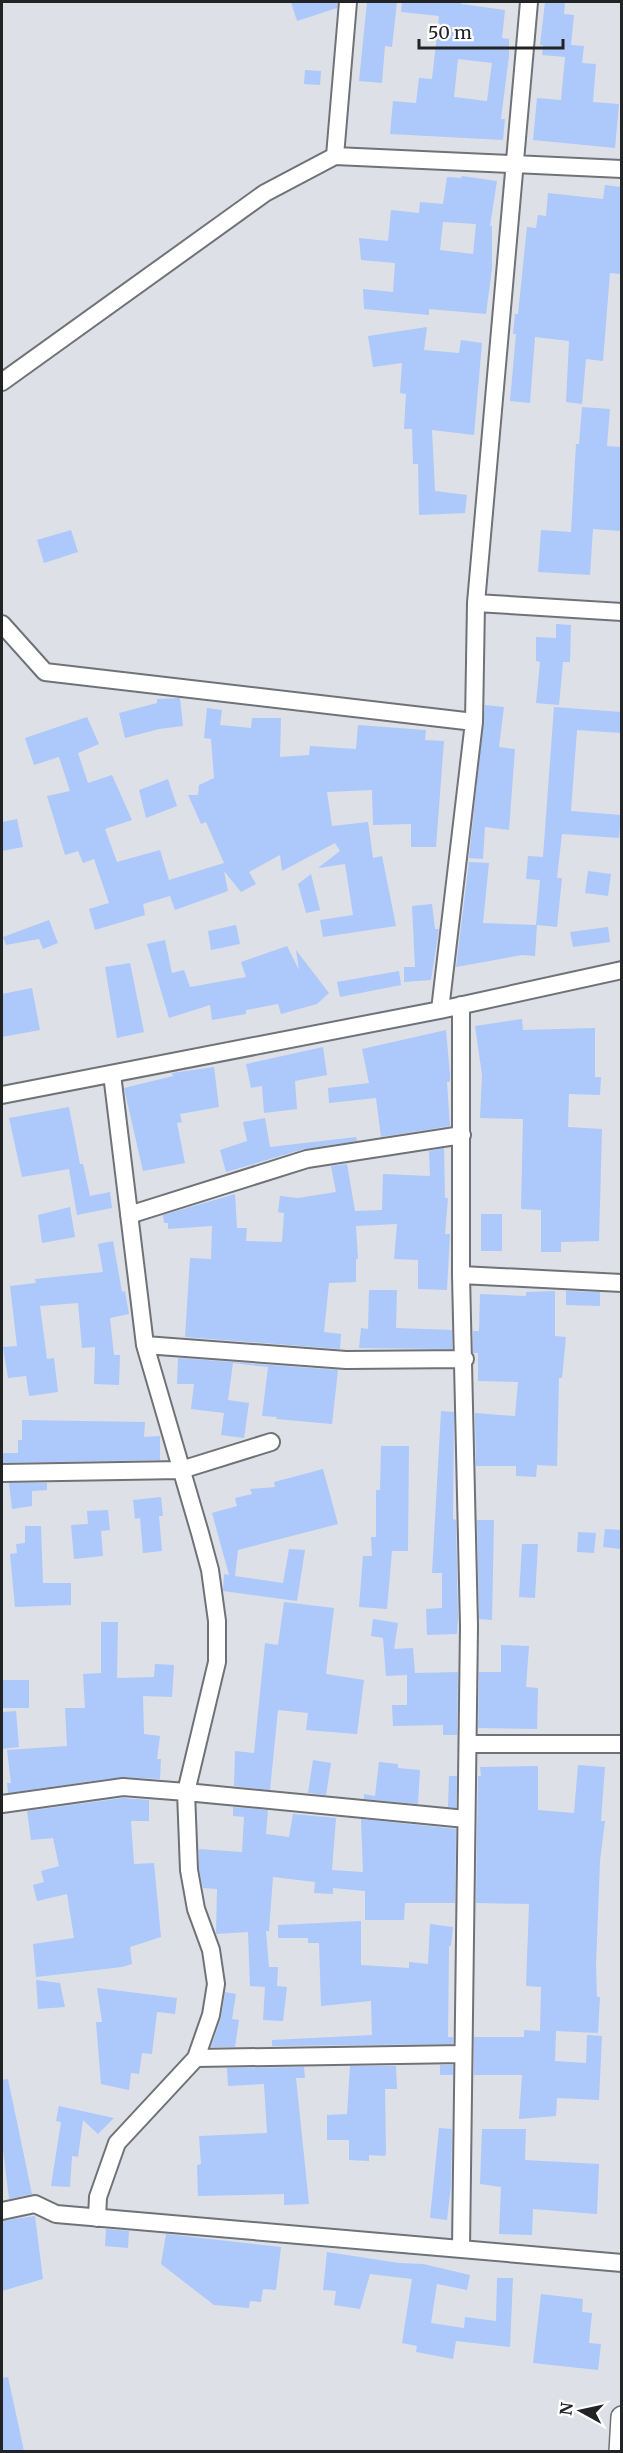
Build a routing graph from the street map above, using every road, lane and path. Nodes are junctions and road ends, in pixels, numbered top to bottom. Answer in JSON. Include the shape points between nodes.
{"nodes":[{"id":1,"x":348,"y":2,"type":"edge"},
{"id":2,"x":529,"y":2,"type":"edge"},
{"id":3,"x":335,"y":156,"type":"junction"},
{"id":4,"x":515,"y":164,"type":"junction"},
{"id":5,"x":621,"y":169,"type":"edge"},
{"id":6,"x":2,"y":382,"type":"edge"},
{"id":7,"x":476,"y":603,"type":"junction"},
{"id":8,"x":621,"y":612,"type":"edge"},
{"id":9,"x":2,"y":624,"type":"edge"},
{"id":10,"x":474,"y":722,"type":"junction"},
{"id":11,"x":621,"y":970,"type":"edge"},
{"id":12,"x":460,"y":1005,"type":"junction"},
{"id":13,"x":440,"y":1010,"type":"junction"},
{"id":14,"x":112,"y":1074,"type":"junction"},
{"id":15,"x":2,"y":1095,"type":"edge"},
{"id":16,"x":462,"y":1135,"type":"junction"},
{"id":17,"x":129,"y":1215,"type":"junction"},
{"id":18,"x":461,"y":1275,"type":"junction"},
{"id":19,"x":621,"y":1283,"type":"edge"},
{"id":20,"x":145,"y":1345,"type":"junction"},
{"id":21,"x":465,"y":1359,"type":"junction"},
{"id":22,"x":271,"y":1442,"type":"dead end"},
{"id":23,"x":182,"y":1470,"type":"junction"},
{"id":24,"x":2,"y":1473,"type":"edge"},
{"id":25,"x":468,"y":1744,"type":"junction"},
{"id":26,"x":621,"y":1744,"type":"edge"},
{"id":27,"x":186,"y":1792,"type":"junction"},
{"id":28,"x":2,"y":1804,"type":"edge"},
{"id":29,"x":466,"y":1819,"type":"junction"},
{"id":30,"x":463,"y":2054,"type":"junction"},
{"id":31,"x":196,"y":2058,"type":"junction"},
{"id":32,"x":2,"y":2211,"type":"edge"},
{"id":33,"x":97,"y":2218,"type":"junction"},
{"id":34,"x":461,"y":2249,"type":"junction"},
{"id":35,"x":621,"y":2263,"type":"edge"},
{"id":36,"x":621,"y":2417,"type":"edge"},
{"id":37,"x":621,"y":2446,"type":"edge"}],
"edges":[{"from":1,"to":3,"type":"street"},
{"from":2,"to":4,"type":"street"},
{"from":3,"to":4,"type":"street"},
{"from":3,"to":6,"type":"street","via":[[265,193]]},
{"from":4,"to":5,"type":"street"},
{"from":4,"to":7,"type":"street"},
{"from":7,"to":8,"type":"street"},
{"from":7,"to":10,"type":"street"},
{"from":9,"to":10,"type":"street","via":[[45,672]]},
{"from":10,"to":13,"type":"street"},
{"from":11,"to":12,"type":"street"},
{"from":12,"to":13,"type":"street"},
{"from":12,"to":16,"type":"street"},
{"from":13,"to":14,"type":"street"},
{"from":14,"to":15,"type":"street"},
{"from":14,"to":17,"type":"street"},
{"from":16,"to":17,"type":"street","via":[[307,1159]]},
{"from":16,"to":18,"type":"street"},
{"from":17,"to":20,"type":"street"},
{"from":18,"to":19,"type":"street"},
{"from":18,"to":21,"type":"street"},
{"from":20,"to":21,"type":"street","via":[[346,1360]]},
{"from":20,"to":23,"type":"street"},
{"from":21,"to":25,"type":"street"},
{"from":22,"to":23,"type":"street"},
{"from":23,"to":24,"type":"street"},
{"from":23,"to":27,"type":"street","via":[[210,1570],[217,1621],[217,1662]]},
{"from":25,"to":26,"type":"street"},
{"from":25,"to":29,"type":"street"},
{"from":27,"to":28,"type":"street","via":[[123,1787]]},
{"from":27,"to":29,"type":"street"},
{"from":27,"to":31,"type":"street","via":[[189,1870],[216,1984],[211,2015]]},
{"from":29,"to":30,"type":"street"},
{"from":30,"to":31,"type":"street"},
{"from":30,"to":34,"type":"street"},
{"from":31,"to":33,"type":"street","via":[[117,2143],[98,2197]]},
{"from":32,"to":33,"type":"street","via":[[36,2204],[56,2214]]},
{"from":33,"to":34,"type":"street"},
{"from":34,"to":35,"type":"street"},
{"from":36,"to":37,"type":"street"}]}
